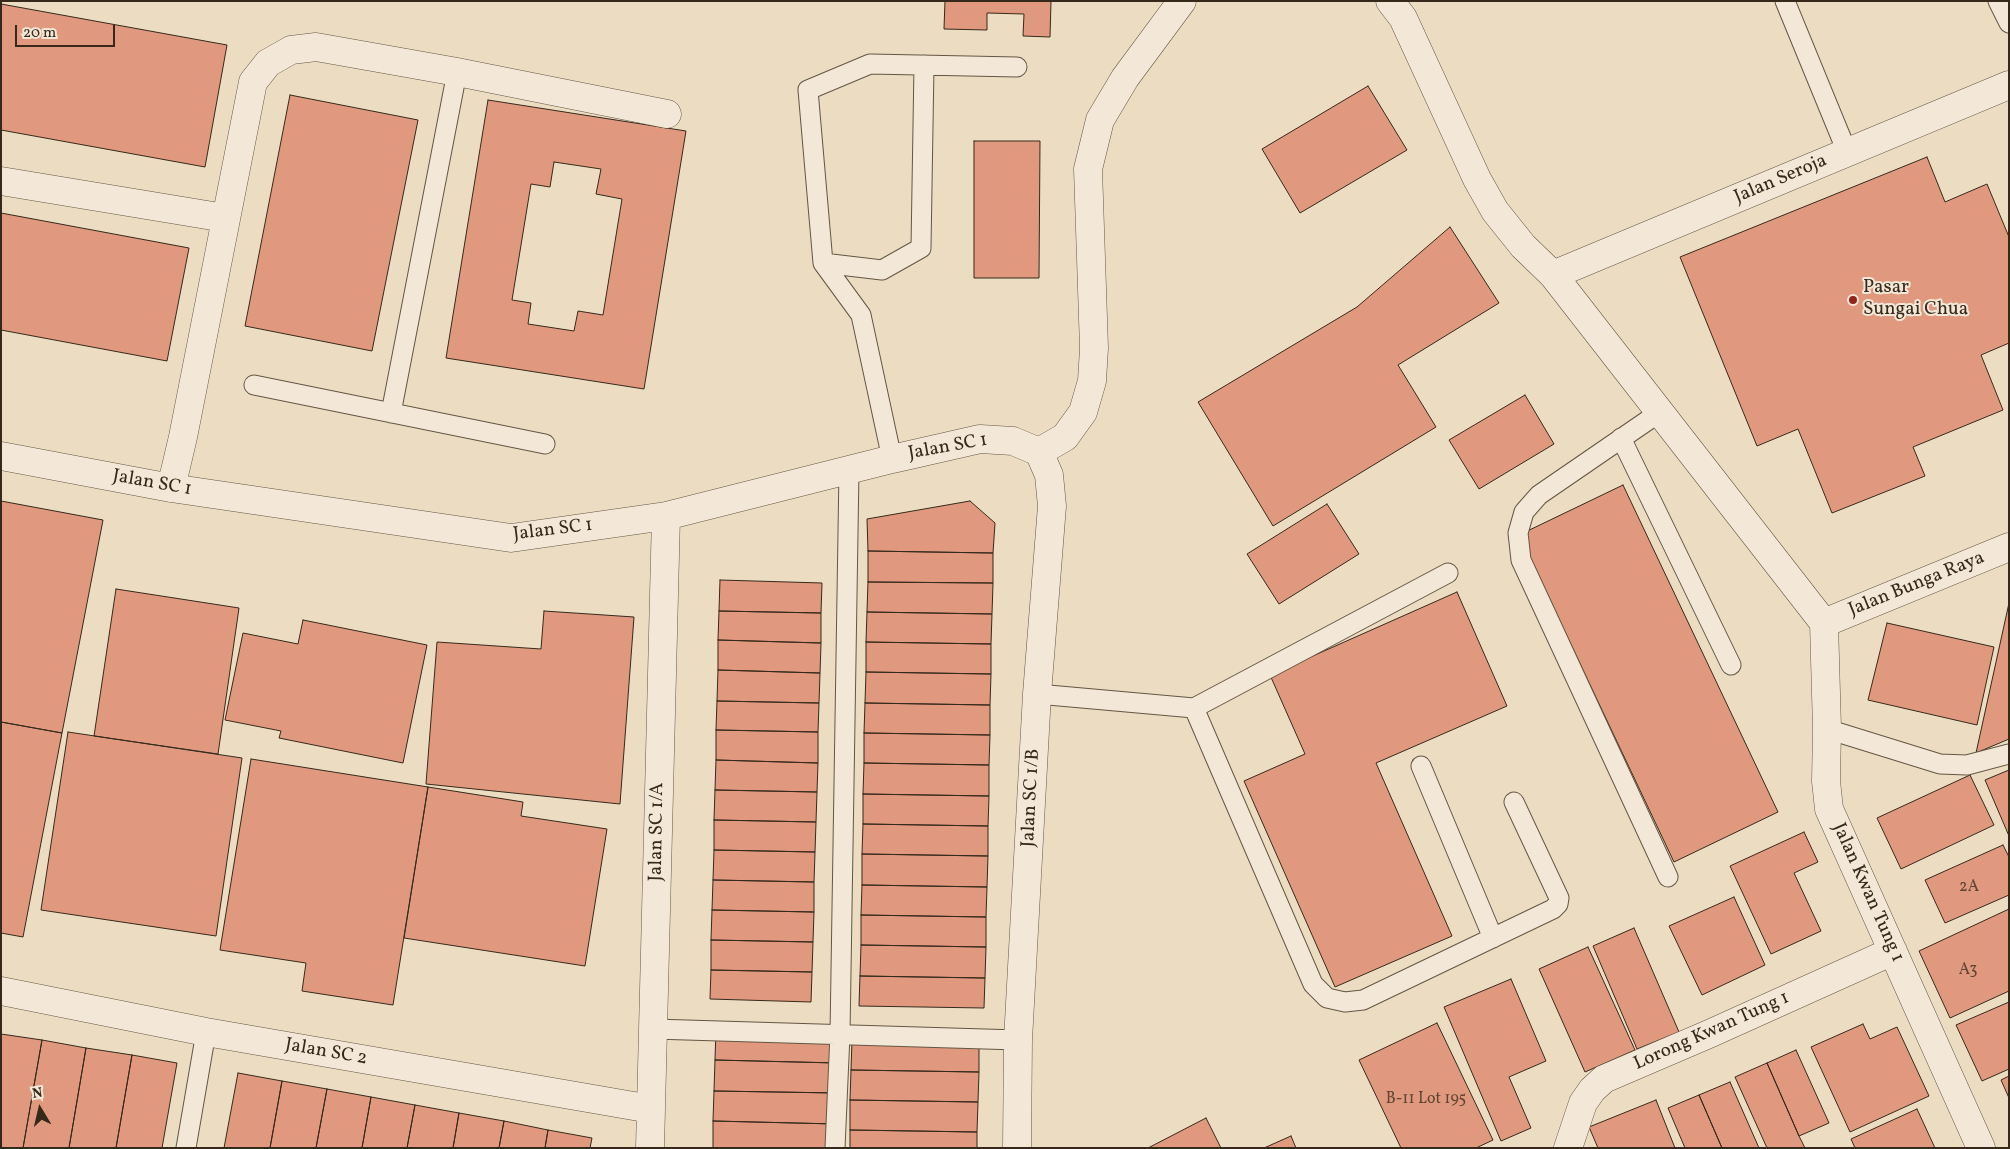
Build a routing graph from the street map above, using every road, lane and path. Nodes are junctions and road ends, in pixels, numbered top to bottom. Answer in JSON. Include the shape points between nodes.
{"nodes":[{"id":1,"x":1182,"y":1,"type":"edge"},
{"id":2,"x":1390,"y":1,"type":"edge"},
{"id":3,"x":1785,"y":1,"type":"edge"},
{"id":4,"x":1998,"y":1,"type":"edge"},
{"id":5,"x":2009,"y":23,"type":"edge"},
{"id":6,"x":924,"y":65,"type":"junction"},
{"id":7,"x":1017,"y":67,"type":"dead end"},
{"id":8,"x":457,"y":72,"type":"junction"},
{"id":9,"x":2009,"y":85,"type":"edge"},
{"id":10,"x":667,"y":114,"type":"dead end"},
{"id":11,"x":1847,"y":152,"type":"junction"},
{"id":12,"x":1,"y":181,"type":"edge"},
{"id":13,"x":225,"y":218,"type":"junction"},
{"id":14,"x":822,"y":263,"type":"junction"},
{"id":15,"x":1553,"y":276,"type":"junction"},
{"id":16,"x":254,"y":386,"type":"dead end"},
{"id":17,"x":1660,"y":412,"type":"junction"},
{"id":18,"x":392,"y":413,"type":"junction"},
{"id":19,"x":1621,"y":438,"type":"junction"},
{"id":20,"x":545,"y":444,"type":"dead end"},
{"id":21,"x":1039,"y":452,"type":"junction"},
{"id":22,"x":1,"y":456,"type":"edge"},
{"id":23,"x":892,"y":459,"type":"junction"},
{"id":24,"x":849,"y":470,"type":"junction"},
{"id":25,"x":171,"y":488,"type":"junction"},
{"id":26,"x":666,"y":516,"type":"junction"},
{"id":27,"x":2009,"y":547,"type":"edge"},
{"id":28,"x":1448,"y":573,"type":"dead end"},
{"id":29,"x":1824,"y":623,"type":"junction"},
{"id":30,"x":1731,"y":665,"type":"dead end"},
{"id":31,"x":1037,"y":694,"type":"junction"},
{"id":32,"x":1194,"y":708,"type":"junction"},
{"id":33,"x":1827,"y":730,"type":"junction"},
{"id":34,"x":2009,"y":754,"type":"edge"},
{"id":35,"x":1421,"y":766,"type":"dead end"},
{"id":36,"x":1514,"y":802,"type":"dead end"},
{"id":37,"x":1668,"y":877,"type":"dead end"},
{"id":38,"x":1493,"y":938,"type":"junction"},
{"id":39,"x":1893,"y":951,"type":"junction"},
{"id":40,"x":1,"y":991,"type":"edge"},
{"id":41,"x":653,"y":1029,"type":"junction"},
{"id":42,"x":206,"y":1032,"type":"junction"},
{"id":43,"x":840,"y":1034,"type":"junction"},
{"id":44,"x":1018,"y":1040,"type":"junction"},
{"id":45,"x":651,"y":1109,"type":"junction"},
{"id":46,"x":186,"y":1148,"type":"edge"},
{"id":47,"x":650,"y":1148,"type":"edge"},
{"id":48,"x":835,"y":1148,"type":"edge"},
{"id":49,"x":1017,"y":1148,"type":"edge"},
{"id":50,"x":1568,"y":1148,"type":"edge"},
{"id":51,"x":1981,"y":1148,"type":"edge"}],
"edges":[{"from":1,"to":21,"type":"street","via":[[1125,78],[1100,120],[1088,169],[1094,348],[1092,381],[1083,412],[1065,437]]},
{"from":2,"to":15,"type":"street","via":[[1402,18],[1494,211]]},
{"from":3,"to":11,"type":"lane"},
{"from":4,"to":5,"type":"lane"},
{"from":6,"to":7,"type":"lane"},
{"from":6,"to":14,"type":"lane","via":[[921,248],[882,270]]},
{"from":6,"to":14,"type":"lane","via":[[870,64],[808,90]]},
{"from":8,"to":10,"type":"street"},
{"from":8,"to":13,"type":"street","via":[[316,47],[291,50],[268,63],[253,82]]},
{"from":8,"to":18,"type":"lane"},
{"from":9,"to":11,"type":"street","name":"Jalan Seroja"},
{"from":11,"to":15,"type":"street","name":"Jalan Seroja"},
{"from":12,"to":13,"type":"street"},
{"from":13,"to":25,"type":"street"},
{"from":14,"to":23,"type":"lane","via":[[861,316]]},
{"from":15,"to":17,"type":"street"},
{"from":16,"to":18,"type":"lane"},
{"from":17,"to":19,"type":"lane"},
{"from":17,"to":29,"type":"street"},
{"from":18,"to":20,"type":"lane"},
{"from":19,"to":30,"type":"lane"},
{"from":19,"to":37,"type":"lane","via":[[1539,495],[1524,512],[1518,533],[1521,560]]},
{"from":21,"to":23,"type":"street","name":"Jalan SC 1","via":[[1013,441],[980,439]]},
{"from":21,"to":31,"type":"street","name":"Jalan SC 1/B","via":[[1048,475],[1052,506]]},
{"from":22,"to":25,"type":"street","name":"Jalan SC 1"},
{"from":23,"to":24,"type":"street","name":"Jalan SC 1"},
{"from":24,"to":26,"type":"street","name":"Jalan SC 1"},
{"from":24,"to":43,"type":"lane"},
{"from":25,"to":26,"type":"street","name":"Jalan SC 1","via":[[511,538]]},
{"from":26,"to":41,"type":"street","name":"Jalan SC 1/A"},
{"from":27,"to":29,"type":"street","name":"Jalan Bunga Raya"},
{"from":28,"to":32,"type":"lane"},
{"from":29,"to":33,"type":"street","name":"Jalan Kwan Tung 1"},
{"from":31,"to":32,"type":"lane"},
{"from":31,"to":44,"type":"street","name":"Jalan SC 1/B"},
{"from":32,"to":38,"type":"lane","via":[[1313,984],[1327,998],[1345,1002],[1363,1000]]},
{"from":33,"to":34,"type":"lane","via":[[1940,764],[1967,765]]},
{"from":33,"to":39,"type":"street","name":"Jalan Kwan Tung 1","via":[[1829,809]]},
{"from":35,"to":38,"type":"lane"},
{"from":36,"to":38,"type":"lane","via":[[1559,898],[1553,909]]},
{"from":39,"to":50,"type":"street","name":"Lorong Kwan Tung 1","via":[[1604,1079],[1583,1103]]},
{"from":39,"to":51,"type":"street","name":"Jalan Kwan Tung 1"},
{"from":40,"to":42,"type":"street","name":"Jalan SC 2"},
{"from":41,"to":43,"type":"lane"},
{"from":41,"to":45,"type":"street","name":"Jalan SC 1/A"},
{"from":42,"to":45,"type":"street","name":"Jalan SC 2"},
{"from":42,"to":46,"type":"lane"},
{"from":43,"to":44,"type":"lane"},
{"from":43,"to":48,"type":"lane"},
{"from":44,"to":49,"type":"street","name":"Jalan SC 1/B"},
{"from":45,"to":47,"type":"street","name":"Jalan SC 1/A"}]}
